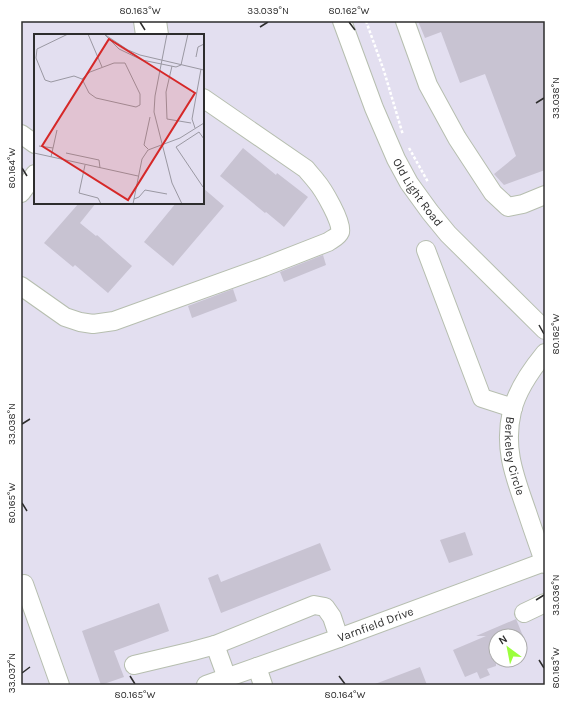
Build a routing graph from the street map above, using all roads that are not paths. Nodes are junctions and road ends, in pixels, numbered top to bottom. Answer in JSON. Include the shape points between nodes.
{"nodes":[{"id":1,"x":143,"y":21,"type":"edge"},
{"id":2,"x":157,"y":21,"type":"edge"},
{"id":3,"x":342,"y":21,"type":"edge"},
{"id":4,"x":405,"y":21,"type":"edge"},
{"id":5,"x":144,"y":34,"type":"edge"},
{"id":6,"x":159,"y":34,"type":"edge"},
{"id":7,"x":204,"y":99,"type":"edge"},
{"id":8,"x":21,"y":134,"type":"edge"},
{"id":9,"x":34,"y":143,"type":"edge"},
{"id":10,"x":34,"y":175,"type":"edge"},
{"id":11,"x":21,"y":193,"type":"edge"},
{"id":12,"x":545,"y":195,"type":"edge"},
{"id":13,"x":426,"y":250,"type":"dead end"},
{"id":14,"x":21,"y":286,"type":"edge"},
{"id":15,"x":545,"y":330,"type":"edge"},
{"id":16,"x":545,"y":353,"type":"edge"},
{"id":17,"x":513,"y":408,"type":"junction"},
{"id":18,"x":545,"y":563,"type":"edge"},
{"id":19,"x":24,"y":584,"type":"dead end"},
{"id":20,"x":545,"y":603,"type":"edge"},
{"id":21,"x":524,"y":613,"type":"dead end"},
{"id":22,"x":339,"y":638,"type":"junction"},
{"id":23,"x":215,"y":645,"type":"junction"},
{"id":24,"x":134,"y":665,"type":"dead end"},
{"id":25,"x":257,"y":667,"type":"junction"},
{"id":26,"x":227,"y":678,"type":"junction"},
{"id":27,"x":55,"y":683,"type":"edge"},
{"id":28,"x":206,"y":685,"type":"edge"},
{"id":29,"x":263,"y":685,"type":"edge"}],
"edges":[{"from":1,"to":5,"type":"street"},
{"from":2,"to":6,"type":"street"},
{"from":3,"to":15,"type":"street","name":"Old Light Road","via":[[376,114],[409,183],[448,234]]},
{"from":4,"to":12,"type":"street","via":[[428,84],[457,138],[494,193],[508,208]]},
{"from":7,"to":14,"type":"street","via":[[306,169],[325,194],[340,224],[337,237],[271,265],[114,321],[93,324],[65,317]]},
{"from":8,"to":9,"type":"street"},
{"from":10,"to":11,"type":"street"},
{"from":13,"to":17,"type":"street","via":[[482,398]]},
{"from":16,"to":17,"type":"street","name":"Berkeley Circle","via":[[530,371]]},
{"from":17,"to":18,"type":"street","name":"Berkeley Circle","via":[[509,431],[512,464]]},
{"from":18,"to":22,"type":"street","name":"Varnfield Drive"},
{"from":19,"to":27,"type":"street"},
{"from":20,"to":21,"type":"street"},
{"from":22,"to":23,"type":"street","via":[[332,617],[325,607],[314,605]]},
{"from":22,"to":25,"type":"street","name":"Varnfield Drive"},
{"from":23,"to":24,"type":"street"},
{"from":23,"to":26,"type":"street"},
{"from":25,"to":26,"type":"street","name":"Varnfield Drive"},
{"from":25,"to":29,"type":"street"},
{"from":26,"to":28,"type":"street","name":"Varnfield Drive"}]}
